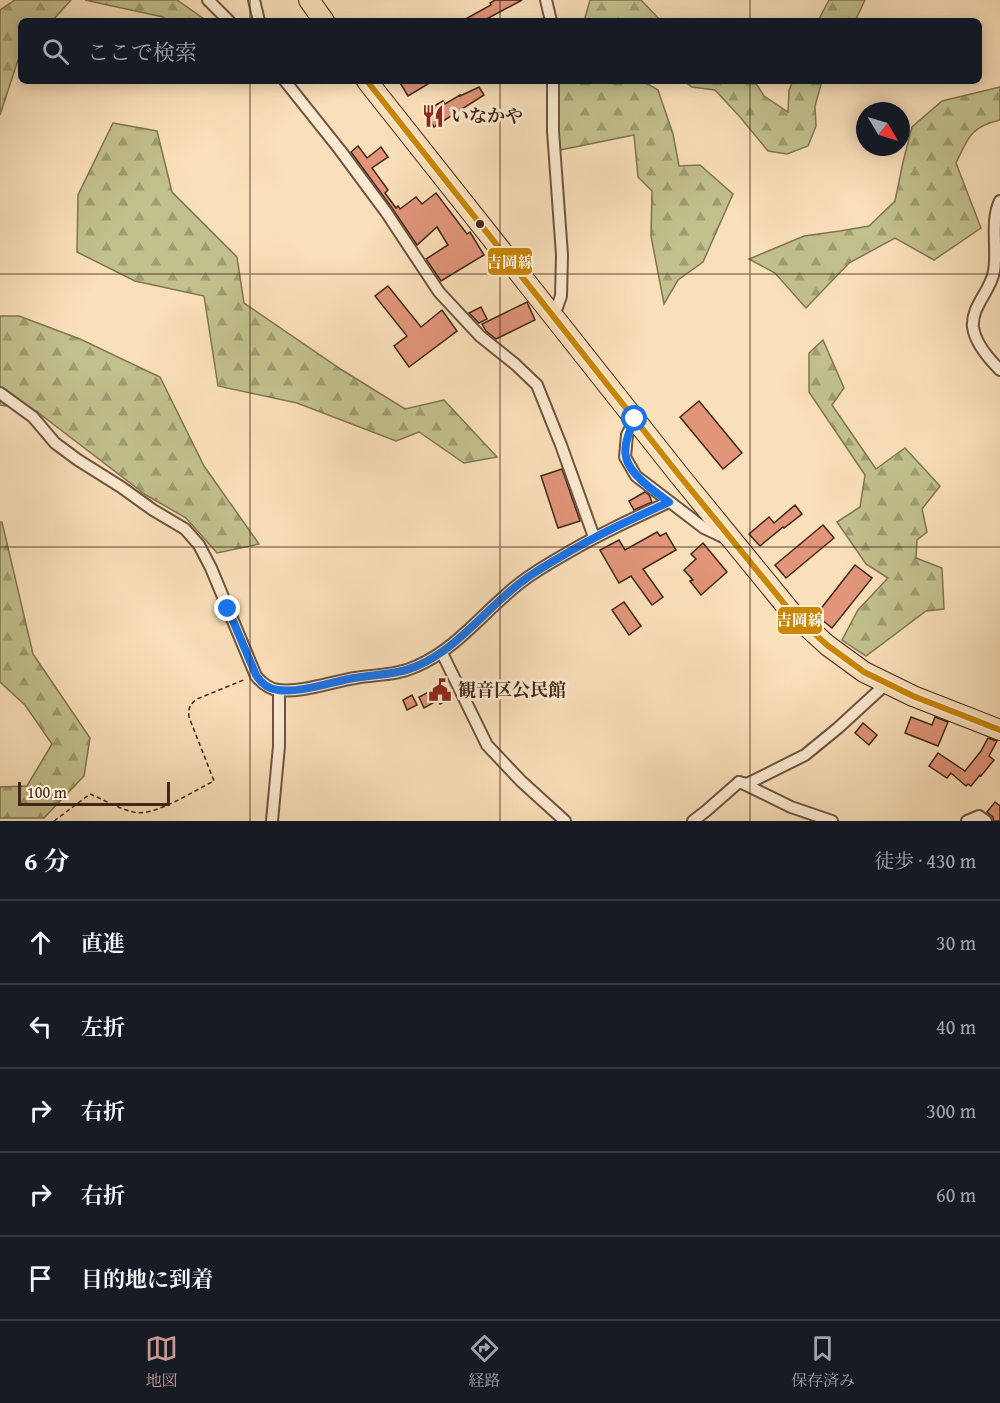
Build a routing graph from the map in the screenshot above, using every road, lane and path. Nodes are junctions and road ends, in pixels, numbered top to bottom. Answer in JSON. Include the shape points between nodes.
{"nodes":[{"id":1,"x":208,"y":0,"type":"edge"},
{"id":2,"x":254,"y":0,"type":"edge"},
{"id":3,"x":309,"y":0,"type":"edge"},
{"id":4,"x":546,"y":0,"type":"edge"},
{"id":5,"x":226,"y":18,"type":"edge"},
{"id":6,"x":258,"y":18,"type":"edge"},
{"id":7,"x":322,"y":18,"type":"edge"},
{"id":8,"x":549,"y":18,"type":"edge"},
{"id":9,"x":287,"y":84,"type":"edge"},
{"id":10,"x":368,"y":84,"type":"edge"},
{"id":11,"x":553,"y":84,"type":"edge"},
{"id":12,"x":1000,"y":201,"type":"edge"},
{"id":13,"x":554,"y":316,"type":"junction"},
{"id":14,"x":1000,"y":370,"type":"edge"},
{"id":15,"x":0,"y":393,"type":"edge"},
{"id":16,"x":635,"y":419,"type":"junction"},
{"id":17,"x":669,"y":502,"type":"junction"},
{"id":18,"x":594,"y":537,"type":"junction"},
{"id":19,"x":735,"y":543,"type":"junction"},
{"id":20,"x":442,"y":653,"type":"junction"},
{"id":21,"x":256,"y":675,"type":"junction"},
{"id":22,"x":887,"y":683,"type":"junction"},
{"id":23,"x":279,"y":691,"type":"junction"},
{"id":24,"x":1000,"y":730,"type":"edge"},
{"id":25,"x":739,"y":782,"type":"junction"},
{"id":26,"x":54,"y":821,"type":"edge"},
{"id":27,"x":272,"y":821,"type":"edge"},
{"id":28,"x":565,"y":821,"type":"edge"},
{"id":29,"x":693,"y":821,"type":"edge"},
{"id":30,"x":832,"y":821,"type":"edge"},
{"id":31,"x":967,"y":821,"type":"edge"},
{"id":32,"x":986,"y":821,"type":"edge"}],
"edges":[{"from":1,"to":5,"type":"street"},
{"from":2,"to":6,"type":"street"},
{"from":3,"to":7,"type":"highway"},
{"from":4,"to":8,"type":"street"},
{"from":9,"to":18,"type":"street","via":[[386,212],[439,292],[480,336],[537,385]]},
{"from":10,"to":13,"type":"highway"},
{"from":11,"to":13,"type":"street","via":[[562,255],[561,296]]},
{"from":12,"to":14,"type":"street","via":[[996,212],[994,273],[974,312],[973,329],[984,355]]},
{"from":13,"to":16,"type":"highway"},
{"from":15,"to":21,"type":"street","via":[[33,417],[55,443],[185,529],[211,568]]},
{"from":16,"to":17,"type":"street","via":[[627,435],[626,457],[636,476]]},
{"from":16,"to":19,"type":"highway"},
{"from":17,"to":18,"type":"street"},
{"from":17,"to":19,"type":"street","via":[[704,528]]},
{"from":18,"to":20,"type":"street","via":[[520,583]]},
{"from":19,"to":22,"type":"highway","via":[[791,612],[846,660]]},
{"from":20,"to":23,"type":"street","via":[[400,673]]},
{"from":20,"to":28,"type":"street","via":[[487,745]]},
{"from":21,"to":23,"type":"street"},
{"from":21,"to":26,"type":"path","via":[[197,699],[188,709],[214,781],[149,812],[135,813],[90,794]]},
{"from":22,"to":24,"type":"highway"},
{"from":22,"to":25,"type":"street","via":[[805,755],[747,784]]},
{"from":23,"to":27,"type":"street"},
{"from":25,"to":29,"type":"street"},
{"from":25,"to":30,"type":"street"},
{"from":31,"to":32,"type":"street","via":[[979,816]]}]}
